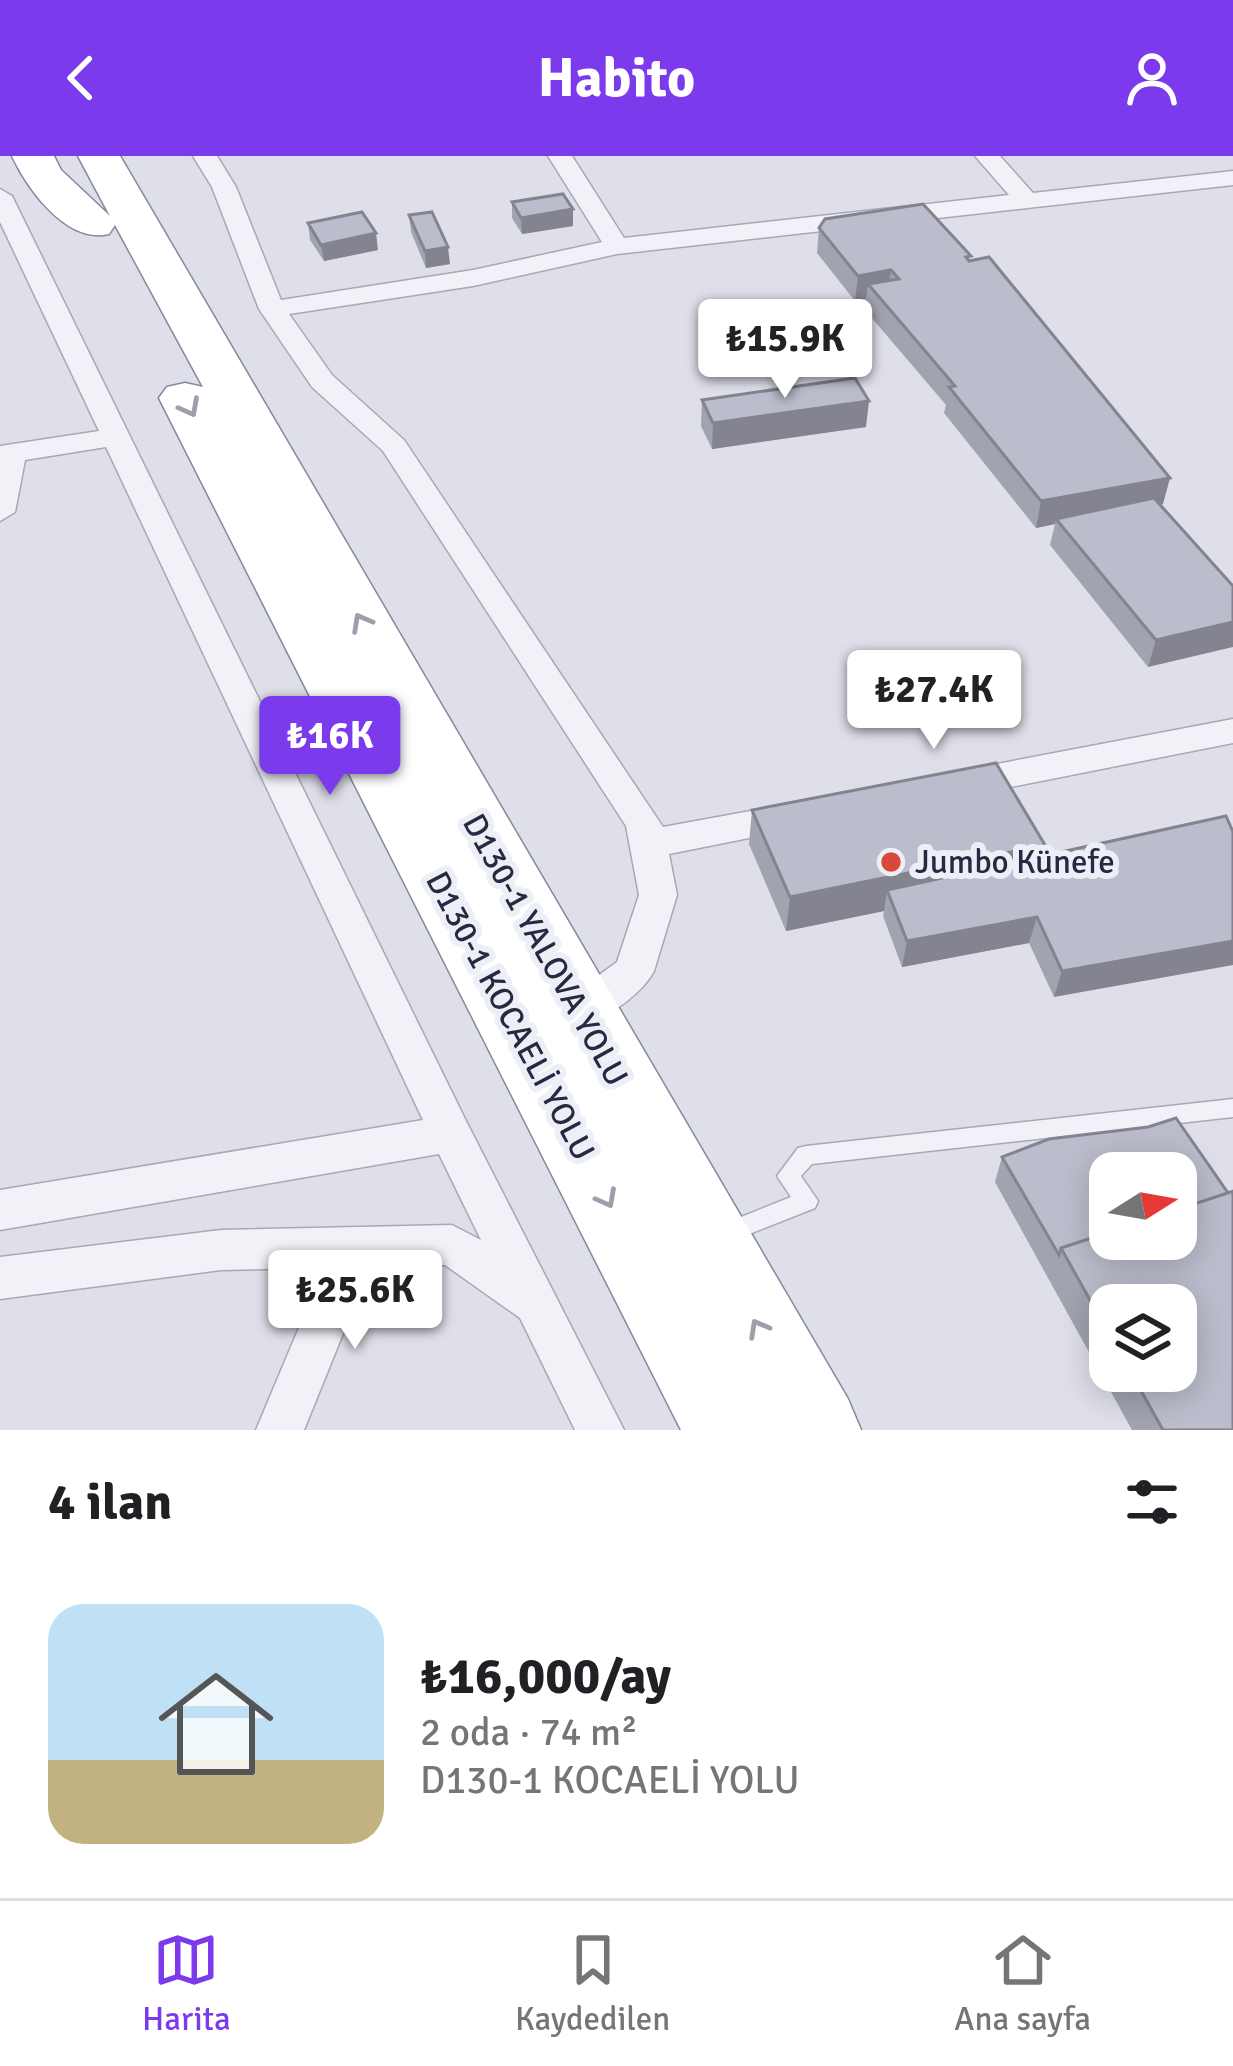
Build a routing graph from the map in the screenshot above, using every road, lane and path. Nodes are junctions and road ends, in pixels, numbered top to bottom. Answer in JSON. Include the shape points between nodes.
{"nodes":[{"id":1,"x":33,"y":156,"type":"edge"},
{"id":2,"x":57,"y":156,"type":"edge"},
{"id":3,"x":99,"y":156,"type":"edge"},
{"id":4,"x":205,"y":156,"type":"edge"},
{"id":5,"x":560,"y":156,"type":"edge"},
{"id":6,"x":987,"y":156,"type":"edge"},
{"id":7,"x":1233,"y":178,"type":"edge"},
{"id":8,"x":113,"y":198,"type":"edge"},
{"id":9,"x":1025,"y":199,"type":"junction"},
{"id":10,"x":2,"y":204,"type":"edge"},
{"id":11,"x":617,"y":246,"type":"junction"},
{"id":12,"x":272,"y":309,"type":"junction"},
{"id":13,"x":116,"y":437,"type":"junction"},
{"id":14,"x":6,"y":454,"type":"edge"},
{"id":15,"x":0,"y":512,"type":"edge"},
{"id":16,"x":1233,"y":731,"type":"edge"},
{"id":17,"x":929,"y":790,"type":"edge"},
{"id":18,"x":835,"y":808,"type":"edge"},
{"id":19,"x":648,"y":844,"type":"junction"},
{"id":20,"x":580,"y":1010,"type":"junction"},
{"id":21,"x":1233,"y":1108,"type":"edge"},
{"id":22,"x":451,"y":1134,"type":"junction"},
{"id":23,"x":0,"y":1210,"type":"edge"},
{"id":24,"x":709,"y":1240,"type":"junction"},
{"id":25,"x":356,"y":1244,"type":"junction"},
{"id":26,"x":0,"y":1278,"type":"edge"},
{"id":27,"x":538,"y":1306,"type":"junction"},
{"id":28,"x":280,"y":1430,"type":"edge"},
{"id":29,"x":600,"y":1430,"type":"edge"},
{"id":30,"x":728,"y":1430,"type":"edge"},
{"id":31,"x":815,"y":1430,"type":"edge"}],
"edges":[{"from":1,"to":8,"type":"highway","via":[[43,176]]},
{"from":2,"to":8,"type":"highway","name":"D130-1 KOCAELİ YOLU"},
{"from":3,"to":8,"type":"highway","name":"D130-1 YALOVA YOLU"},
{"from":4,"to":12,"type":"street"},
{"from":5,"to":11,"type":"street"},
{"from":6,"to":9,"type":"street"},
{"from":7,"to":9,"type":"street"},
{"from":20,"to":8,"type":"highway","name":"D130-1 YALOVA YOLU","one_way":true},
{"from":8,"to":30,"type":"highway","name":"D130-1 KOCAELİ YOLU","one_way":true},
{"from":9,"to":11,"type":"street"},
{"from":10,"to":13,"type":"street"},
{"from":11,"to":12,"type":"street"},
{"from":12,"to":19,"type":"street","via":[[322,381],[394,446],[644,823]]},
{"from":13,"to":14,"type":"street"},
{"from":13,"to":22,"type":"street"},
{"from":14,"to":15,"type":"street"},
{"from":16,"to":17,"type":"street"},
{"from":18,"to":19,"type":"street"},
{"from":19,"to":20,"type":"street","via":[[658,895],[634,971]]},
{"from":20,"to":24,"type":"highway","name":"D130-1 YALOVA YOLU"},
{"from":21,"to":24,"type":"lane","via":[[806,1155],[788,1176],[807,1201]]},
{"from":22,"to":23,"type":"street"},
{"from":22,"to":27,"type":"street"},
{"from":31,"to":24,"type":"highway","name":"D130-1 YALOVA YOLU","one_way":true},
{"from":25,"to":26,"type":"street","via":[[221,1250]]},
{"from":25,"to":27,"type":"street","via":[[452,1245]]},
{"from":25,"to":28,"type":"street"},
{"from":27,"to":29,"type":"street"}]}
